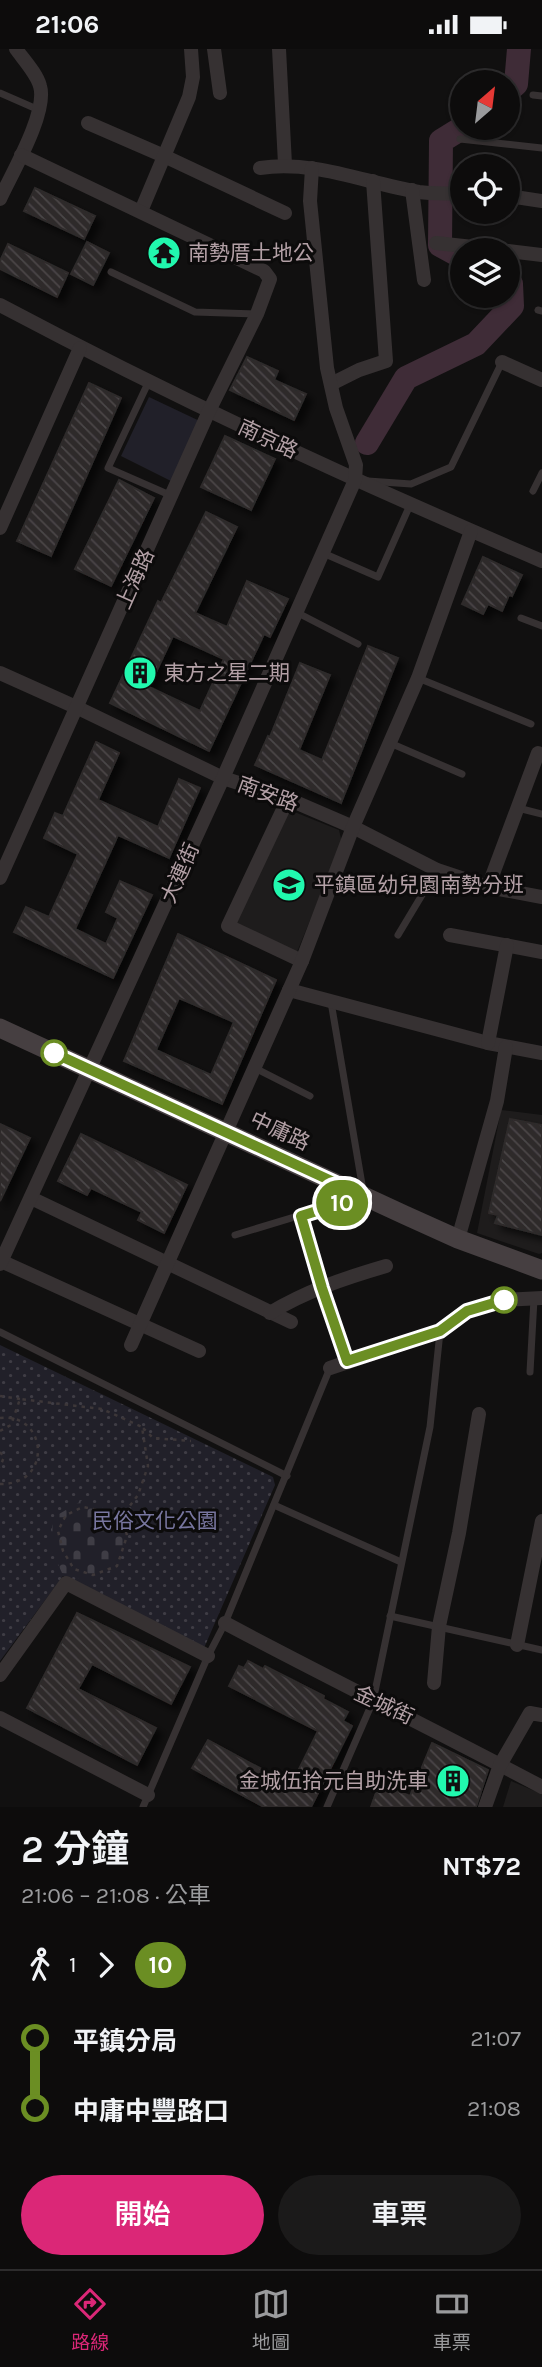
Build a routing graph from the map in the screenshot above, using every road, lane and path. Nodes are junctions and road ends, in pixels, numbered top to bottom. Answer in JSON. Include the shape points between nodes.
{"nodes":[{"id":1,"x":16,"y":49,"type":"edge"},
{"id":2,"x":191,"y":49,"type":"edge"},
{"id":3,"x":214,"y":49,"type":"edge"},
{"id":4,"x":279,"y":49,"type":"edge"},
{"id":5,"x":0,"y":93,"type":"edge"},
{"id":6,"x":220,"y":93,"type":"dead end"},
{"id":7,"x":39,"y":110,"type":"junction"},
{"id":8,"x":88,"y":123,"type":"dead end"},
{"id":9,"x":469,"y":140,"type":"edge"},
{"id":10,"x":542,"y":148,"type":"edge"},
{"id":11,"x":21,"y":155,"type":"junction"},
{"id":12,"x":164,"y":156,"type":"junction"},
{"id":13,"x":285,"y":164,"type":"junction"},
{"id":14,"x":260,"y":168,"type":"dead end"},
{"id":15,"x":312,"y":168,"type":"junction"},
{"id":16,"x":373,"y":181,"type":"junction"},
{"id":17,"x":2,"y":190,"type":"edge"},
{"id":18,"x":417,"y":191,"type":"junction"},
{"id":19,"x":450,"y":193,"type":"edge"},
{"id":20,"x":520,"y":198,"type":"edge"},
{"id":21,"x":542,"y":201,"type":"edge"},
{"id":22,"x":141,"y":211,"type":"junction"},
{"id":23,"x":285,"y":213,"type":"dead end"},
{"id":24,"x":436,"y":243,"type":"dead end"},
{"id":25,"x":450,"y":245,"type":"edge"},
{"id":26,"x":520,"y":252,"type":"edge"},
{"id":27,"x":542,"y":255,"type":"edge"},
{"id":28,"x":111,"y":272,"type":"dead end"},
{"id":29,"x":425,"y":280,"type":"dead end"},
{"id":30,"x":0,"y":306,"type":"edge"},
{"id":31,"x":257,"y":314,"type":"junction"},
{"id":32,"x":80,"y":348,"type":"junction"},
{"id":33,"x":502,"y":362,"type":"joint"},
{"id":34,"x":149,"y":380,"type":"junction"},
{"id":35,"x":542,"y":380,"type":"edge"},
{"id":36,"x":331,"y":384,"type":"junction"},
{"id":37,"x":209,"y":411,"type":"junction"},
{"id":38,"x":542,"y":473,"type":"edge"},
{"id":39,"x":355,"y":480,"type":"junction"},
{"id":40,"x":533,"y":491,"type":"dead end"},
{"id":41,"x":172,"y":496,"type":"junction"},
{"id":42,"x":410,"y":505,"type":"junction"},
{"id":43,"x":0,"y":527,"type":"edge"},
{"id":44,"x":471,"y":531,"type":"junction"},
{"id":45,"x":322,"y":552,"type":"junction"},
{"id":46,"x":542,"y":561,"type":"edge"},
{"id":47,"x":295,"y":612,"type":"junction"},
{"id":48,"x":521,"y":618,"type":"dead end"},
{"id":49,"x":542,"y":626,"type":"edge"},
{"id":50,"x":358,"y":644,"type":"dead end"},
{"id":51,"x":0,"y":673,"type":"edge"},
{"id":52,"x":418,"y":678,"type":"junction"},
{"id":53,"x":78,"y":708,"type":"junction"},
{"id":54,"x":531,"y":724,"type":"dead end"},
{"id":55,"x":390,"y":742,"type":"junction"},
{"id":56,"x":538,"y":753,"type":"dead end"},
{"id":57,"x":463,"y":774,"type":"dead end"},
{"id":58,"x":223,"y":778,"type":"junction"},
{"id":59,"x":288,"y":799,"type":"junction"},
{"id":60,"x":519,"y":808,"type":"junction"},
{"id":61,"x":542,"y":814,"type":"edge"},
{"id":62,"x":353,"y":827,"type":"junction"},
{"id":63,"x":437,"y":870,"type":"junction"},
{"id":64,"x":0,"y":878,"type":"edge"},
{"id":65,"x":488,"y":887,"type":"junction"},
{"id":66,"x":542,"y":897,"type":"edge"},
{"id":67,"x":398,"y":935,"type":"dead end"},
{"id":68,"x":450,"y":935,"type":"dead end"},
{"id":69,"x":507,"y":946,"type":"junction"},
{"id":70,"x":542,"y":951,"type":"edge"},
{"id":71,"x":302,"y":961,"type":"junction"},
{"id":72,"x":289,"y":990,"type":"junction"},
{"id":73,"x":331,"y":1001,"type":"junction"},
{"id":74,"x":0,"y":1028,"type":"edge"},
{"id":75,"x":488,"y":1043,"type":"junction"},
{"id":76,"x":506,"y":1047,"type":"junction"},
{"id":77,"x":542,"y":1053,"type":"edge"},
{"id":78,"x":254,"y":1067,"type":"junction"},
{"id":79,"x":91,"y":1069,"type":"junction"},
{"id":80,"x":310,"y":1096,"type":"dead end"},
{"id":81,"x":226,"y":1131,"type":"junction"},
{"id":82,"x":364,"y":1196,"type":"junction"},
{"id":83,"x":31,"y":1198,"type":"junction"},
{"id":84,"x":301,"y":1216,"type":"junction"},
{"id":85,"x":235,"y":1235,"type":"dead end"},
{"id":86,"x":458,"y":1239,"type":"junction"},
{"id":87,"x":1,"y":1262,"type":"edge"},
{"id":88,"x":167,"y":1262,"type":"junction"},
{"id":89,"x":386,"y":1266,"type":"dead end"},
{"id":90,"x":542,"y":1270,"type":"edge"},
{"id":91,"x":322,"y":1288,"type":"junction"},
{"id":92,"x":538,"y":1298,"type":"edge"},
{"id":93,"x":270,"y":1313,"type":"junction"},
{"id":94,"x":291,"y":1322,"type":"dead end"},
{"id":95,"x":140,"y":1324,"type":"junction"},
{"id":96,"x":440,"y":1331,"type":"junction"},
{"id":97,"x":0,"y":1332,"type":"edge"},
{"id":98,"x":131,"y":1345,"type":"dead end"},
{"id":99,"x":199,"y":1351,"type":"dead end"},
{"id":100,"x":347,"y":1361,"type":"junction"},
{"id":101,"x":330,"y":1368,"type":"joint"},
{"id":102,"x":530,"y":1372,"type":"dead end"},
{"id":103,"x":0,"y":1396,"type":"edge"},
{"id":104,"x":20,"y":1399,"type":"junction"},
{"id":105,"x":479,"y":1414,"type":"dead end"},
{"id":106,"x":0,"y":1417,"type":"edge"},
{"id":107,"x":13,"y":1418,"type":"junction"},
{"id":108,"x":142,"y":1427,"type":"junction"},
{"id":109,"x":0,"y":1431,"type":"edge"},
{"id":110,"x":195,"y":1441,"type":"dead end"},
{"id":111,"x":0,"y":1452,"type":"edge"},
{"id":112,"x":0,"y":1467,"type":"edge"},
{"id":113,"x":287,"y":1476,"type":"junction"},
{"id":114,"x":0,"y":1485,"type":"edge"},
{"id":115,"x":274,"y":1505,"type":"junction"},
{"id":116,"x":123,"y":1515,"type":"junction"},
{"id":117,"x":542,"y":1521,"type":"edge"},
{"id":118,"x":401,"y":1562,"type":"junction"},
{"id":119,"x":390,"y":1616,"type":"junction"},
{"id":120,"x":225,"y":1623,"type":"junction"},
{"id":121,"x":439,"y":1626,"type":"junction"},
{"id":122,"x":517,"y":1645,"type":"junction"},
{"id":123,"x":542,"y":1650,"type":"edge"},
{"id":124,"x":208,"y":1655,"type":"junction"},
{"id":125,"x":0,"y":1675,"type":"edge"},
{"id":126,"x":434,"y":1683,"type":"dead end"},
{"id":127,"x":373,"y":1701,"type":"junction"},
{"id":128,"x":542,"y":1715,"type":"edge"},
{"id":129,"x":0,"y":1718,"type":"edge"},
{"id":130,"x":500,"y":1765,"type":"junction"},
{"id":131,"x":542,"y":1787,"type":"edge"},
{"id":132,"x":146,"y":1801,"type":"edge"},
{"id":133,"x":327,"y":1807,"type":"edge"},
{"id":134,"x":485,"y":1807,"type":"edge"}],
"edges":[{"from":1,"to":7,"type":"street","via":[[40,85]]},
{"from":2,"to":12,"type":"street","via":[[189,97]]},
{"from":3,"to":6,"type":"street"},
{"from":4,"to":13,"type":"street"},
{"from":5,"to":7,"type":"lane"},
{"from":7,"to":11,"type":"street"},
{"from":8,"to":12,"type":"street"},
{"from":9,"to":10,"type":"lane"},
{"from":11,"to":17,"type":"street"},
{"from":11,"to":22,"type":"street"},
{"from":12,"to":22,"type":"street"},
{"from":12,"to":23,"type":"street"},
{"from":13,"to":14,"type":"street"},
{"from":13,"to":15,"type":"street"},
{"from":15,"to":16,"type":"street"},
{"from":15,"to":36,"type":"street","via":[[310,201]]},
{"from":16,"to":18,"type":"street"},
{"from":16,"to":36,"type":"street","via":[[386,361]]},
{"from":18,"to":19,"type":"street"},
{"from":18,"to":29,"type":"street"},
{"from":20,"to":21,"type":"street"},
{"from":22,"to":31,"type":"street","name":"上海路","via":[[264,271],[270,279]]},
{"from":24,"to":25,"type":"street"},
{"from":26,"to":27,"type":"street"},
{"from":28,"to":31,"type":"lane","via":[[195,312]]},
{"from":30,"to":32,"type":"street","name":"南京路"},
{"from":31,"to":37,"type":"street","name":"上海路"},
{"from":32,"to":34,"type":"street","name":"南京路"},
{"from":32,"to":43,"type":"street"},
{"from":33,"to":35,"type":"street"},
{"from":33,"to":39,"type":"lane","via":[[451,467],[411,484]]},
{"from":34,"to":37,"type":"street","name":"南京路"},
{"from":34,"to":41,"type":"lane","via":[[108,468]]},
{"from":36,"to":39,"type":"street","via":[[356,465]]},
{"from":37,"to":39,"type":"street","name":"南京路"},
{"from":37,"to":41,"type":"street","name":"上海路"},
{"from":38,"to":40,"type":"lane"},
{"from":39,"to":42,"type":"street","name":"南京路"},
{"from":39,"to":45,"type":"street","name":"大連街"},
{"from":41,"to":53,"type":"street","name":"上海路"},
{"from":42,"to":44,"type":"street","name":"南京路"},
{"from":42,"to":45,"type":"lane","via":[[378,577]]},
{"from":44,"to":46,"type":"street","name":"南京路"},
{"from":44,"to":52,"type":"street"},
{"from":45,"to":47,"type":"street","name":"大連街"},
{"from":47,"to":50,"type":"lane"},
{"from":47,"to":58,"type":"street","name":"大連街"},
{"from":48,"to":49,"type":"lane"},
{"from":51,"to":53,"type":"street","name":"南安路"},
{"from":52,"to":54,"type":"lane"},
{"from":52,"to":55,"type":"street"},
{"from":53,"to":58,"type":"street","name":"南安路"},
{"from":53,"to":64,"type":"street","name":"上海路"},
{"from":55,"to":57,"type":"lane"},
{"from":55,"to":62,"type":"street"},
{"from":56,"to":60,"type":"street"},
{"from":58,"to":59,"type":"street","name":"南安路"},
{"from":58,"to":79,"type":"street","name":"大連街"},
{"from":59,"to":62,"type":"street","name":"南安路"},
{"from":59,"to":71,"type":"street","via":[[228,926]]},
{"from":60,"to":61,"type":"lane"},
{"from":60,"to":65,"type":"street"},
{"from":62,"to":63,"type":"street","name":"南安路"},
{"from":62,"to":71,"type":"street"},
{"from":63,"to":65,"type":"street","name":"南安路"},
{"from":63,"to":67,"type":"lane"},
{"from":65,"to":66,"type":"street","name":"南安路"},
{"from":68,"to":69,"type":"street"},
{"from":69,"to":70,"type":"street"},
{"from":69,"to":75,"type":"street"},
{"from":71,"to":72,"type":"street"},
{"from":72,"to":73,"type":"street"},
{"from":72,"to":78,"type":"street"},
{"from":73,"to":75,"type":"street"},
{"from":73,"to":82,"type":"lane"},
{"from":74,"to":79,"type":"street","name":"中庸路"},
{"from":75,"to":76,"type":"street"},
{"from":76,"to":77,"type":"street"},
{"from":76,"to":86,"type":"street","via":[[497,1101]]},
{"from":78,"to":80,"type":"lane"},
{"from":78,"to":81,"type":"street"},
{"from":79,"to":81,"type":"street","name":"中庸路"},
{"from":79,"to":83,"type":"street","name":"大連街"},
{"from":81,"to":82,"type":"street","name":"中庸路"},
{"from":81,"to":88,"type":"street"},
{"from":82,"to":84,"type":"lane"},
{"from":82,"to":86,"type":"street","name":"中庸路"},
{"from":83,"to":87,"type":"street","name":"大連街"},
{"from":83,"to":88,"type":"street"},
{"from":84,"to":85,"type":"lane"},
{"from":84,"to":91,"type":"lane"},
{"from":86,"to":90,"type":"street","name":"中庸路"},
{"from":87,"to":95,"type":"street"},
{"from":88,"to":93,"type":"street"},
{"from":88,"to":95,"type":"street"},
{"from":89,"to":91,"type":"street"},
{"from":91,"to":93,"type":"street"},
{"from":91,"to":100,"type":"lane"},
{"from":92,"to":96,"type":"street","via":[[504,1300],[467,1311]]},
{"from":92,"to":102,"type":"lane"},
{"from":93,"to":94,"type":"street"},
{"from":95,"to":98,"type":"street"},
{"from":95,"to":99,"type":"street"},
{"from":96,"to":100,"type":"street"},
{"from":96,"to":118,"type":"lane","via":[[430,1427]]},
{"from":97,"to":113,"type":"lane"},
{"from":100,"to":101,"type":"street"},
{"from":101,"to":113,"type":"lane"},
{"from":103,"to":104,"type":"path"},
{"from":104,"to":107,"type":"path"},
{"from":104,"to":108,"type":"path","via":[[102,1409]]},
{"from":105,"to":121,"type":"street"},
{"from":106,"to":107,"type":"path"},
{"from":107,"to":109,"type":"path","via":[[11,1425]]},
{"from":107,"to":114,"type":"path","via":[[33,1433],[39,1454],[30,1474]]},
{"from":108,"to":110,"type":"path","via":[[153,1438]]},
{"from":108,"to":116,"type":"path","via":[[148,1466],[138,1495]]},
{"from":111,"to":112,"type":"path","via":[[4,1457]]},
{"from":113,"to":115,"type":"lane"},
{"from":115,"to":118,"type":"lane"},
{"from":115,"to":120,"type":"lane"},
{"from":116,"to":116,"type":"path","via":[[83,1507],[66,1515],[58,1531],[74,1569],[93,1575],[117,1566],[127,1536]]},
{"from":117,"to":122,"type":"street"},
{"from":118,"to":119,"type":"lane"},
{"from":119,"to":121,"type":"lane"},
{"from":119,"to":127,"type":"lane"},
{"from":120,"to":124,"type":"lane"},
{"from":120,"to":127,"type":"street","name":"金城街"},
{"from":121,"to":122,"type":"lane"},
{"from":121,"to":126,"type":"street"},
{"from":122,"to":123,"type":"lane"},
{"from":124,"to":125,"type":"street","via":[[66,1583]]},
{"from":124,"to":132,"type":"lane"},
{"from":127,"to":130,"type":"street","name":"金城街"},
{"from":127,"to":133,"type":"lane"},
{"from":128,"to":130,"type":"street","via":[[530,1713]]},
{"from":129,"to":132,"type":"street"},
{"from":130,"to":131,"type":"street","name":"金城街"},
{"from":130,"to":134,"type":"street"}]}
